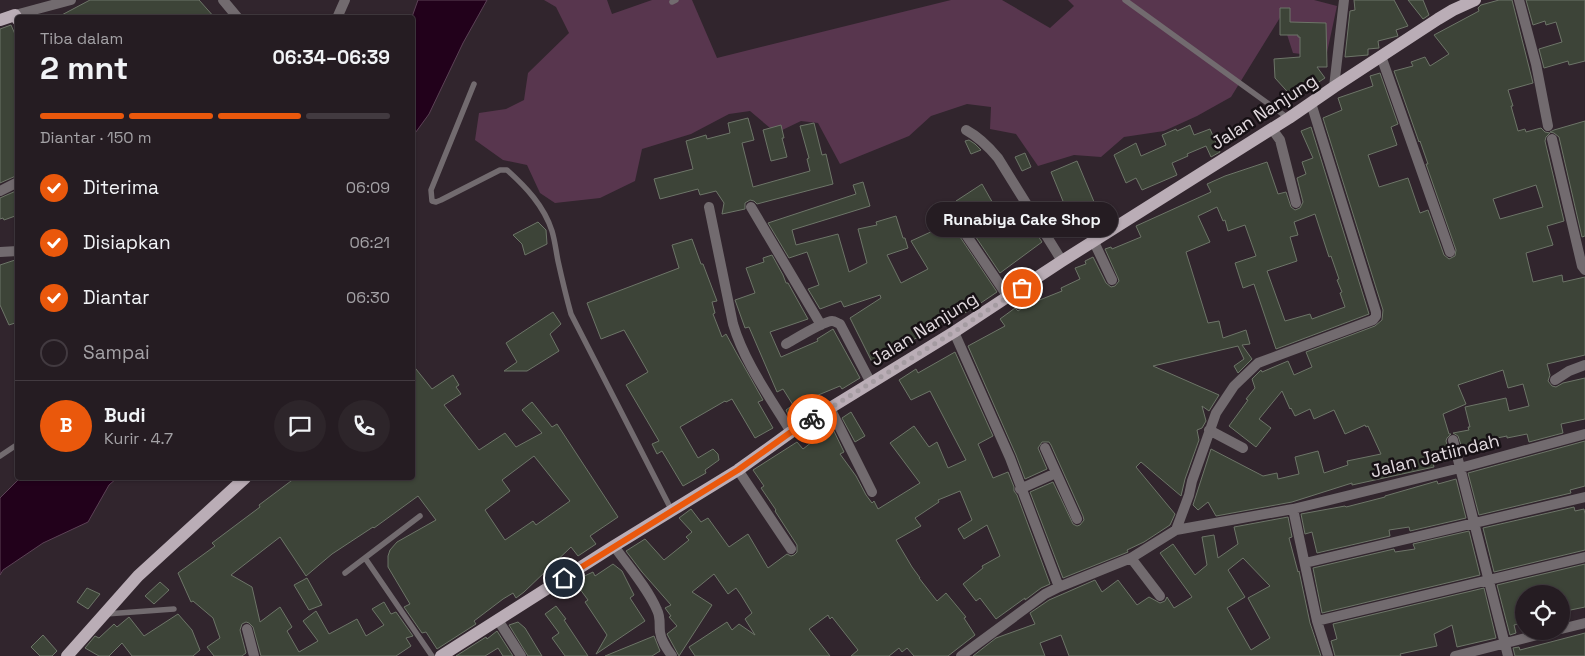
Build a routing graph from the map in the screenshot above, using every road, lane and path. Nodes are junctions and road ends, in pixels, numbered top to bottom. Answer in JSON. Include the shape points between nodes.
{"nodes":[{"id":1,"x":71,"y":0,"type":"edge"},
{"id":2,"x":224,"y":0,"type":"edge"},
{"id":3,"x":345,"y":0,"type":"edge"},
{"id":4,"x":1125,"y":0,"type":"edge"},
{"id":5,"x":1344,"y":0,"type":"edge"},
{"id":6,"x":1475,"y":0,"type":"edge"},
{"id":7,"x":1519,"y":0,"type":"edge"},
{"id":8,"x":25,"y":15,"type":"edge"},
{"id":9,"x":236,"y":15,"type":"edge"},
{"id":10,"x":338,"y":15,"type":"edge"},
{"id":11,"x":15,"y":18,"type":"edge"},
{"id":12,"x":0,"y":20,"type":"edge"},
{"id":13,"x":1381,"y":56,"type":"junction"},
{"id":14,"x":474,"y":84,"type":"dead end"},
{"id":15,"x":1334,"y":87,"type":"junction"},
{"id":16,"x":1311,"y":103,"type":"junction"},
{"id":17,"x":1289,"y":118,"type":"junction"},
{"id":18,"x":1548,"y":126,"type":"dead end"},
{"id":19,"x":1272,"y":129,"type":"junction"},
{"id":20,"x":966,"y":130,"type":"dead end"},
{"id":21,"x":1552,"y":139,"type":"dead end"},
{"id":22,"x":15,"y":184,"type":"edge"},
{"id":23,"x":0,"y":191,"type":"edge"},
{"id":24,"x":1296,"y":203,"type":"dead end"},
{"id":25,"x":709,"y":206,"type":"dead end"},
{"id":26,"x":751,"y":207,"type":"dead end"},
{"id":27,"x":952,"y":214,"type":"dead end"},
{"id":28,"x":1094,"y":242,"type":"junction"},
{"id":29,"x":15,"y":251,"type":"edge"},
{"id":30,"x":0,"y":252,"type":"edge"},
{"id":31,"x":1450,"y":252,"type":"dead end"},
{"id":32,"x":1062,"y":261,"type":"junction"},
{"id":33,"x":1585,"y":270,"type":"edge"},
{"id":34,"x":1112,"y":280,"type":"dead end"},
{"id":35,"x":1008,"y":297,"type":"junction"},
{"id":36,"x":822,"y":325,"type":"junction"},
{"id":37,"x":954,"y":332,"type":"junction"},
{"id":38,"x":786,"y":344,"type":"dead end"},
{"id":39,"x":1585,"y":365,"type":"edge"},
{"id":40,"x":1556,"y":380,"type":"dead end"},
{"id":41,"x":871,"y":383,"type":"junction"},
{"id":42,"x":830,"y":408,"type":"junction"},
{"id":43,"x":1209,"y":430,"type":"junction"},
{"id":44,"x":791,"y":432,"type":"junction"},
{"id":45,"x":1585,"y":434,"type":"edge"},
{"id":46,"x":1453,"y":440,"type":"dead end"},
{"id":47,"x":15,"y":446,"type":"edge"},
{"id":48,"x":1045,"y":448,"type":"dead end"},
{"id":49,"x":1243,"y":448,"type":"dead end"},
{"id":50,"x":0,"y":456,"type":"edge"},
{"id":51,"x":1460,"y":468,"type":"junction"},
{"id":52,"x":738,"y":470,"type":"junction"},
{"id":53,"x":1056,"y":473,"type":"junction"},
{"id":54,"x":243,"y":480,"type":"edge"},
{"id":55,"x":1020,"y":488,"type":"junction"},
{"id":56,"x":872,"y":492,"type":"dead end"},
{"id":57,"x":1585,"y":497,"type":"edge"},
{"id":58,"x":1292,"y":509,"type":"junction"},
{"id":59,"x":672,"y":511,"type":"junction"},
{"id":60,"x":420,"y":516,"type":"dead end"},
{"id":61,"x":1077,"y":519,"type":"dead end"},
{"id":62,"x":1475,"y":523,"type":"junction"},
{"id":63,"x":1176,"y":530,"type":"junction"},
{"id":64,"x":614,"y":546,"type":"junction"},
{"id":65,"x":791,"y":549,"type":"dead end"},
{"id":66,"x":1585,"y":557,"type":"edge"},
{"id":67,"x":365,"y":558,"type":"junction"},
{"id":68,"x":1132,"y":558,"type":"junction"},
{"id":69,"x":1305,"y":563,"type":"junction"},
{"id":70,"x":345,"y":573,"type":"dead end"},
{"id":71,"x":1489,"y":580,"type":"junction"},
{"id":72,"x":1059,"y":587,"type":"junction"},
{"id":73,"x":1160,"y":596,"type":"dead end"},
{"id":74,"x":174,"y":610,"type":"dead end"},
{"id":75,"x":104,"y":614,"type":"junction"},
{"id":76,"x":498,"y":620,"type":"junction"},
{"id":77,"x":1318,"y":621,"type":"junction"},
{"id":78,"x":1585,"y":624,"type":"edge"},
{"id":79,"x":1570,"y":627,"type":"edge"},
{"id":80,"x":247,"y":629,"type":"dead end"},
{"id":81,"x":1516,"y":640,"type":"edge"},
{"id":82,"x":1504,"y":643,"type":"junction"},
{"id":83,"x":68,"y":656,"type":"edge"},
{"id":84,"x":254,"y":656,"type":"edge"},
{"id":85,"x":432,"y":656,"type":"edge"},
{"id":86,"x":441,"y":656,"type":"edge"},
{"id":87,"x":521,"y":656,"type":"edge"},
{"id":88,"x":672,"y":656,"type":"edge"},
{"id":89,"x":961,"y":656,"type":"edge"},
{"id":90,"x":1328,"y":656,"type":"edge"},
{"id":91,"x":1455,"y":656,"type":"edge"},
{"id":92,"x":1508,"y":656,"type":"edge"}],
"edges":[{"from":1,"to":8,"type":"street"},
{"from":2,"to":9,"type":"street"},
{"from":3,"to":10,"type":"street"},
{"from":4,"to":17,"type":"lane"},
{"from":5,"to":15,"type":"street"},
{"from":6,"to":13,"type":"main road","name":"Jalan Nanjung","via":[[1453,10]]},
{"from":7,"to":18,"type":"street","via":[[1534,54]]},
{"from":11,"to":12,"type":"main road"},
{"from":13,"to":15,"type":"main road","name":"Jalan Nanjung"},
{"from":13,"to":31,"type":"street"},
{"from":14,"to":59,"type":"lane","via":[[431,190],[432,201],[441,200],[500,170],[507,170],[535,199],[552,231],[571,314]]},
{"from":15,"to":16,"type":"main road","name":"Jalan Nanjung"},
{"from":16,"to":17,"type":"main road","name":"Jalan Nanjung"},
{"from":16,"to":43,"type":"street","via":[[1376,316],[1373,320],[1258,363],[1234,386]]},
{"from":17,"to":19,"type":"main road","name":"Jalan Nanjung"},
{"from":19,"to":24,"type":"street","via":[[1280,140]]},
{"from":19,"to":28,"type":"main road","name":"Jalan Nanjung"},
{"from":20,"to":32,"type":"street","via":[[987,144],[998,158]]},
{"from":21,"to":33,"type":"street"},
{"from":22,"to":23,"type":"street"},
{"from":25,"to":44,"type":"street","via":[[738,340]]},
{"from":26,"to":36,"type":"street"},
{"from":27,"to":35,"type":"street"},
{"from":28,"to":32,"type":"main road","name":"Jalan Nanjung"},
{"from":28,"to":34,"type":"street"},
{"from":29,"to":30,"type":"street"},
{"from":32,"to":35,"type":"main road","name":"Jalan Nanjung"},
{"from":35,"to":37,"type":"main road","name":"Jalan Nanjung"},
{"from":36,"to":38,"type":"street"},
{"from":36,"to":41,"type":"street","via":[[831,321],[840,324]]},
{"from":37,"to":41,"type":"main road","name":"Jalan Nanjung"},
{"from":37,"to":55,"type":"street"},
{"from":39,"to":40,"type":"street"},
{"from":41,"to":42,"type":"main road","name":"Jalan Nanjung"},
{"from":42,"to":44,"type":"main road","name":"Jalan Nanjung"},
{"from":42,"to":56,"type":"street"},
{"from":43,"to":49,"type":"street"},
{"from":43,"to":63,"type":"street"},
{"from":44,"to":52,"type":"main road","name":"Jalan Nanjung"},
{"from":45,"to":51,"type":"street","name":"Jalan Jatiindah"},
{"from":46,"to":51,"type":"street"},
{"from":47,"to":50,"type":"lane"},
{"from":48,"to":53,"type":"street"},
{"from":51,"to":58,"type":"street","name":"Jalan Jatiindah"},
{"from":51,"to":62,"type":"street"},
{"from":52,"to":59,"type":"main road","name":"Jalan Nanjung"},
{"from":52,"to":65,"type":"street"},
{"from":53,"to":55,"type":"street"},
{"from":53,"to":61,"type":"street"},
{"from":54,"to":75,"type":"main road","via":[[155,559]]},
{"from":55,"to":72,"type":"street"},
{"from":57,"to":62,"type":"street"},
{"from":58,"to":63,"type":"street","name":"Jalan Jatiindah"},
{"from":58,"to":69,"type":"street"},
{"from":59,"to":64,"type":"main road","name":"Jalan Nanjung"},
{"from":60,"to":67,"type":"lane"},
{"from":62,"to":69,"type":"street"},
{"from":62,"to":71,"type":"street"},
{"from":63,"to":68,"type":"street"},
{"from":64,"to":76,"type":"main road","name":"Jalan Nanjung"},
{"from":64,"to":88,"type":"street","via":[[656,607],[662,640]]},
{"from":66,"to":71,"type":"street"},
{"from":67,"to":70,"type":"lane"},
{"from":67,"to":85,"type":"lane"},
{"from":68,"to":72,"type":"street"},
{"from":68,"to":73,"type":"street"},
{"from":69,"to":77,"type":"street"},
{"from":71,"to":77,"type":"street"},
{"from":71,"to":82,"type":"street"},
{"from":72,"to":89,"type":"street"},
{"from":74,"to":75,"type":"lane"},
{"from":75,"to":83,"type":"main road"},
{"from":76,"to":86,"type":"main road","name":"Jalan Nanjung"},
{"from":76,"to":87,"type":"street"},
{"from":77,"to":90,"type":"street"},
{"from":78,"to":79,"type":"street"},
{"from":80,"to":84,"type":"street"},
{"from":81,"to":82,"type":"street"},
{"from":82,"to":91,"type":"street"},
{"from":82,"to":92,"type":"street"}]}
